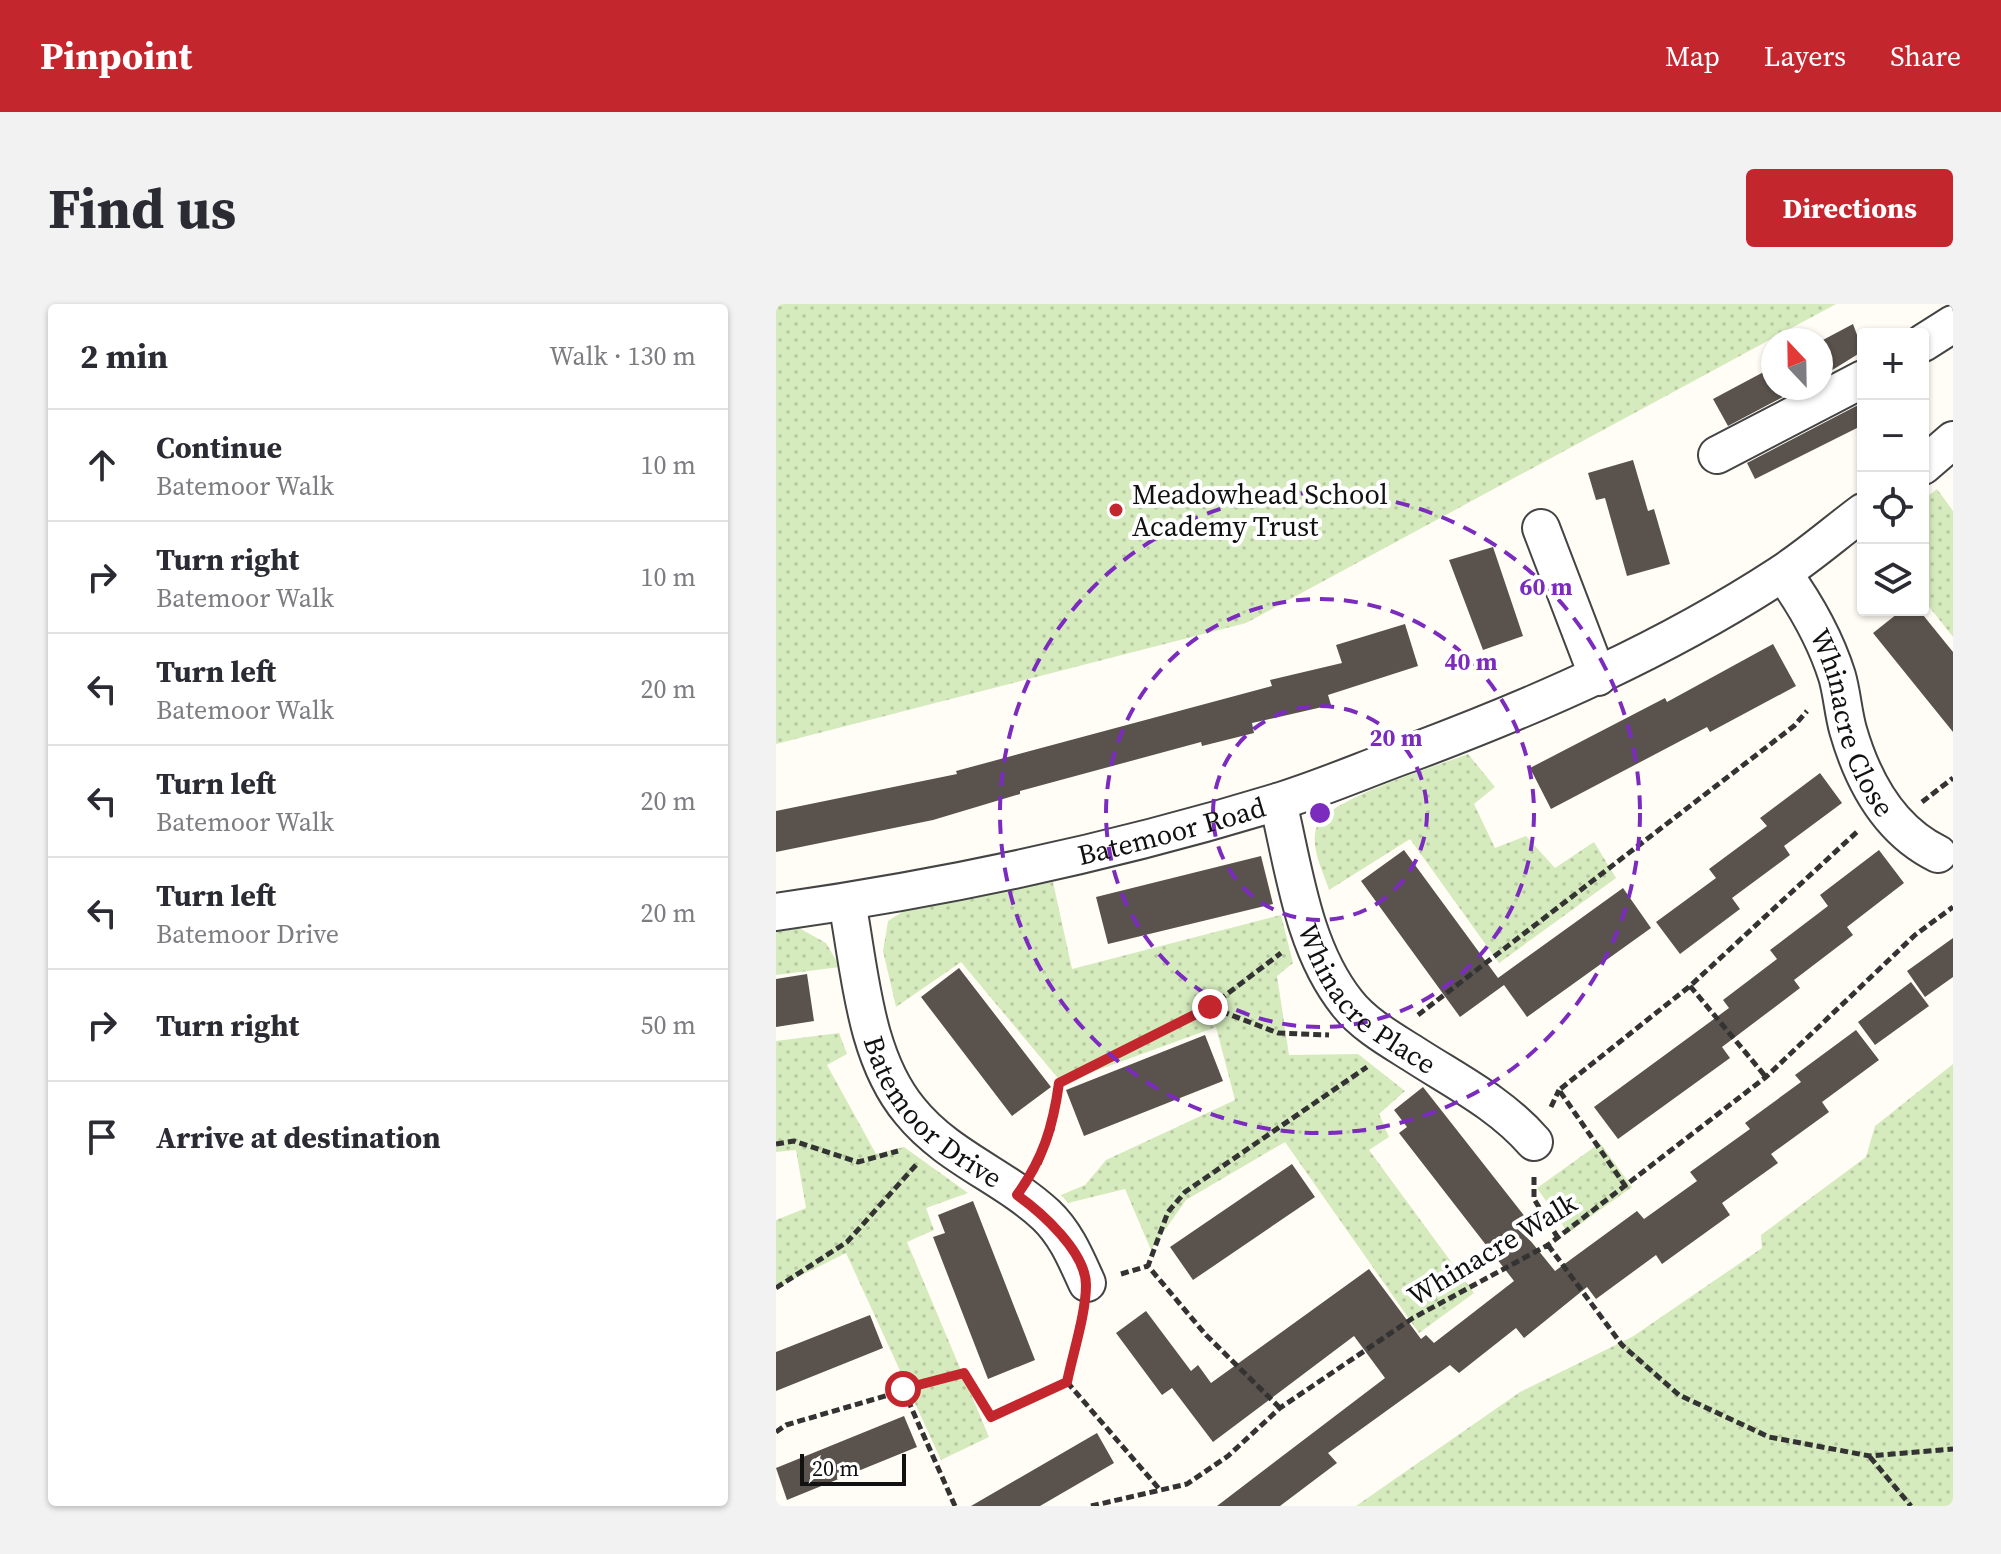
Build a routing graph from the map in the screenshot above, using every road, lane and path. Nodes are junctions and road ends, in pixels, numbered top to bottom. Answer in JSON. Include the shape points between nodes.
{"nodes":[{"id":1,"x":1953,"y":324,"type":"edge"},
{"id":2,"x":1929,"y":339,"type":"edge"},
{"id":3,"x":1857,"y":382,"type":"edge"},
{"id":4,"x":1717,"y":455,"type":"dead end"},
{"id":5,"x":1857,"y":517,"type":"edge"},
{"id":6,"x":1541,"y":528,"type":"dead end"},
{"id":7,"x":1783,"y":573,"type":"junction"},
{"id":8,"x":1598,"y":677,"type":"junction"},
{"id":9,"x":1953,"y":778,"type":"edge"},
{"id":10,"x":1278,"y":802,"type":"junction"},
{"id":11,"x":1888,"y":817,"type":"junction"},
{"id":12,"x":1938,"y":854,"type":"dead end"},
{"id":13,"x":847,"y":902,"type":"junction"},
{"id":14,"x":1953,"y":907,"type":"edge"},
{"id":15,"x":776,"y":912,"type":"edge"},
{"id":16,"x":1310,"y":930,"type":"junction"},
{"id":17,"x":1690,"y":986,"type":"junction"},
{"id":18,"x":1210,"y":1007,"type":"junction"},
{"id":19,"x":1388,"y":1038,"type":"junction"},
{"id":20,"x":1766,"y":1077,"type":"junction"},
{"id":21,"x":938,"y":1140,"type":"junction"},
{"id":22,"x":1534,"y":1142,"type":"dead end"},
{"id":23,"x":776,"y":1144,"type":"edge"},
{"id":24,"x":1626,"y":1187,"type":"junction"},
{"id":25,"x":1017,"y":1195,"type":"junction"},
{"id":26,"x":1548,"y":1245,"type":"junction"},
{"id":27,"x":1087,"y":1283,"type":"joint"},
{"id":28,"x":776,"y":1288,"type":"edge"},
{"id":29,"x":1067,"y":1382,"type":"junction"},
{"id":30,"x":903,"y":1389,"type":"junction"},
{"id":31,"x":776,"y":1432,"type":"edge"},
{"id":32,"x":1953,"y":1449,"type":"edge"},
{"id":33,"x":1870,"y":1456,"type":"junction"},
{"id":34,"x":1161,"y":1491,"type":"junction"},
{"id":35,"x":955,"y":1506,"type":"edge"},
{"id":36,"x":1091,"y":1506,"type":"edge"},
{"id":37,"x":1911,"y":1506,"type":"edge"}],
"edges":[{"from":1,"to":2,"type":"street"},
{"from":3,"to":4,"type":"street"},
{"from":5,"to":7,"type":"street","name":"Batemoor Road"},
{"from":6,"to":8,"type":"street"},
{"from":7,"to":8,"type":"street","name":"Batemoor Road"},
{"from":7,"to":11,"type":"street","name":"Whinacre Close","via":[[1810,611],[1829,653],[1857,758]]},
{"from":8,"to":10,"type":"street","name":"Batemoor Road"},
{"from":9,"to":11,"type":"path","via":[[1922,802]]},
{"from":10,"to":13,"type":"street","name":"Batemoor Road","via":[[1062,859]]},
{"from":10,"to":16,"type":"street","name":"Whinacre Place"},
{"from":11,"to":12,"type":"street","name":"Whinacre Close","via":[[1913,842]]},
{"from":11,"to":17,"type":"path","via":[[1866,824]]},
{"from":13,"to":15,"type":"street","name":"Batemoor Road"},
{"from":13,"to":21,"type":"street","name":"Batemoor Drive","via":[[870,1026],[885,1070],[908,1110]]},
{"from":14,"to":20,"type":"path","name":"Whinacre Walk","via":[[1915,935]]},
{"from":16,"to":18,"type":"path"},
{"from":16,"to":19,"type":"street","name":"Whinacre Place","via":[[1324,969],[1349,1006]]},
{"from":17,"to":20,"type":"path"},
{"from":17,"to":24,"type":"path","via":[[1559,1090]]},
{"from":18,"to":19,"type":"path","via":[[1278,1033]]},
{"from":18,"to":25,"type":"path","via":[[1059,1083],[1052,1130],[1038,1166]]},
{"from":19,"to":22,"type":"street","name":"Whinacre Place","via":[[1462,1082]]},
{"from":20,"to":24,"type":"path","name":"Whinacre Walk"},
{"from":21,"to":23,"type":"path","via":[[858,1162],[794,1141]]},
{"from":21,"to":25,"type":"street","name":"Batemoor Drive"},
{"from":21,"to":28,"type":"path","via":[[847,1242]]},
{"from":24,"to":26,"type":"path","name":"Whinacre Walk"},
{"from":25,"to":27,"type":"street","name":"Batemoor Drive","via":[[1046,1215],[1068,1243]]},
{"from":26,"to":33,"type":"path","via":[[1622,1345],[1679,1395],[1769,1437]]},
{"from":26,"to":34,"type":"path","name":"Whinacre Walk","via":[[1413,1318],[1280,1408],[1228,1456],[1187,1484]]},
{"from":27,"to":29,"type":"path"},
{"from":29,"to":30,"type":"path","via":[[991,1417],[964,1373]]},
{"from":29,"to":34,"type":"path"},
{"from":30,"to":31,"type":"path"},
{"from":30,"to":35,"type":"path"},
{"from":32,"to":33,"type":"path"},
{"from":33,"to":37,"type":"path"},
{"from":34,"to":36,"type":"path","name":"Whinacre Walk"}]}
